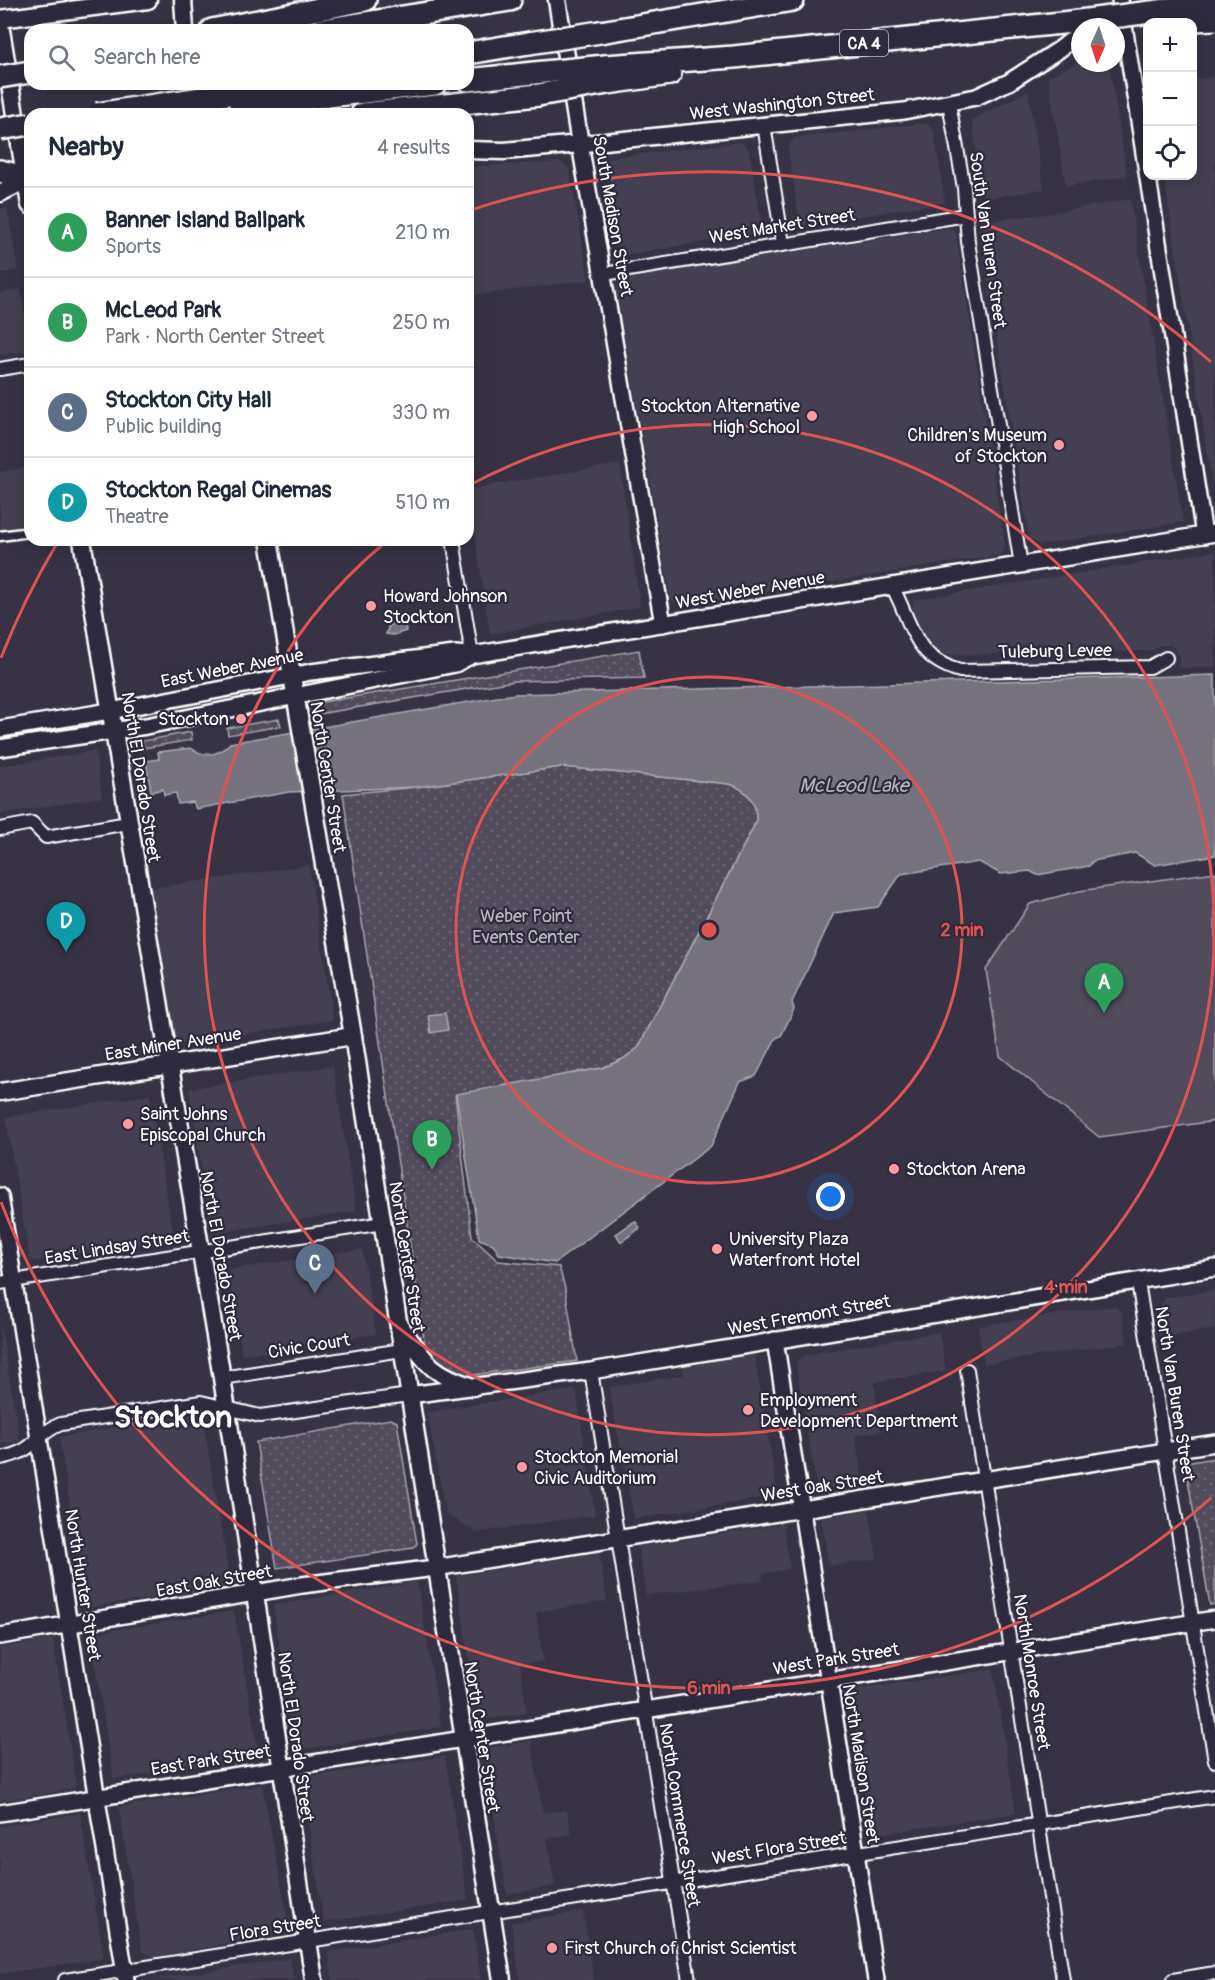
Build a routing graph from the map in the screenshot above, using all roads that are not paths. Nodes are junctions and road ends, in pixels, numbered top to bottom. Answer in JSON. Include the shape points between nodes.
{"nodes":[{"id":1,"x":148,"y":0,"type":"edge"},
{"id":2,"x":183,"y":0,"type":"edge"},
{"id":3,"x":365,"y":0,"type":"edge"},
{"id":4,"x":510,"y":0,"type":"edge"},
{"id":5,"x":557,"y":0,"type":"edge"},
{"id":6,"x":793,"y":0,"type":"edge"},
{"id":7,"x":1120,"y":0,"type":"edge"},
{"id":8,"x":1215,"y":4,"type":"edge"},
{"id":9,"x":1093,"y":18,"type":"edge"},
{"id":10,"x":1116,"y":18,"type":"edge"},
{"id":11,"x":0,"y":19,"type":"edge"},
{"id":12,"x":1215,"y":19,"type":"edge"},
{"id":13,"x":0,"y":24,"type":"edge"},
{"id":14,"x":185,"y":24,"type":"edge"},
{"id":15,"x":241,"y":24,"type":"edge"},
{"id":16,"x":359,"y":24,"type":"edge"},
{"id":17,"x":1125,"y":24,"type":"edge"},
{"id":18,"x":1071,"y":27,"type":"edge"},
{"id":19,"x":1071,"y":36,"type":"edge"},
{"id":20,"x":474,"y":52,"type":"edge"},
{"id":21,"x":24,"y":73,"type":"edge"},
{"id":22,"x":607,"y":74,"type":"junction"},
{"id":23,"x":0,"y":77,"type":"edge"},
{"id":24,"x":474,"y":79,"type":"edge"},
{"id":25,"x":195,"y":90,"type":"edge"},
{"id":26,"x":264,"y":90,"type":"edge"},
{"id":27,"x":358,"y":90,"type":"edge"},
{"id":28,"x":229,"y":100,"type":"junction"},
{"id":29,"x":949,"y":103,"type":"junction"},
{"id":30,"x":154,"y":108,"type":"edge"},
{"id":31,"x":194,"y":108,"type":"edge"},
{"id":32,"x":198,"y":108,"type":"edge"},
{"id":33,"x":418,"y":108,"type":"edge"},
{"id":34,"x":764,"y":125,"type":"junction"},
{"id":35,"x":24,"y":128,"type":"edge"},
{"id":36,"x":0,"y":131,"type":"edge"},
{"id":37,"x":580,"y":144,"type":"junction"},
{"id":38,"x":474,"y":150,"type":"edge"},
{"id":39,"x":24,"y":156,"type":"edge"},
{"id":40,"x":0,"y":171,"type":"edge"},
{"id":41,"x":24,"y":177,"type":"edge"},
{"id":42,"x":24,"y":180,"type":"edge"},
{"id":43,"x":0,"y":193,"type":"edge"},
{"id":44,"x":966,"y":215,"type":"junction"},
{"id":45,"x":783,"y":244,"type":"junction"},
{"id":46,"x":604,"y":274,"type":"junction"},
{"id":47,"x":24,"y":365,"type":"edge"},
{"id":48,"x":0,"y":369,"type":"edge"},
{"id":49,"x":24,"y":533,"type":"edge"},
{"id":50,"x":1210,"y":534,"type":"edge"},
{"id":51,"x":0,"y":536,"type":"edge"},
{"id":52,"x":83,"y":546,"type":"edge"},
{"id":53,"x":270,"y":546,"type":"edge"},
{"id":54,"x":454,"y":546,"type":"edge"},
{"id":55,"x":1021,"y":565,"type":"junction"},
{"id":56,"x":892,"y":586,"type":"junction"},
{"id":57,"x":663,"y":624,"type":"junction"},
{"id":58,"x":472,"y":655,"type":"junction"},
{"id":59,"x":1166,"y":658,"type":"dead end"},
{"id":60,"x":291,"y":676,"type":"junction"},
{"id":61,"x":295,"y":696,"type":"junction"},
{"id":62,"x":110,"y":711,"type":"junction"},
{"id":63,"x":0,"y":729,"type":"edge"},
{"id":64,"x":113,"y":731,"type":"junction"},
{"id":65,"x":0,"y":748,"type":"edge"},
{"id":66,"x":128,"y":823,"type":"junction"},
{"id":67,"x":0,"y":829,"type":"edge"},
{"id":68,"x":353,"y":1036,"type":"junction"},
{"id":69,"x":168,"y":1065,"type":"junction"},
{"id":70,"x":0,"y":1092,"type":"edge"},
{"id":71,"x":0,"y":1196,"type":"edge"},
{"id":72,"x":383,"y":1223,"type":"junction"},
{"id":73,"x":199,"y":1252,"type":"junction"},
{"id":74,"x":1215,"y":1268,"type":"edge"},
{"id":75,"x":7,"y":1282,"type":"edge"},
{"id":76,"x":1138,"y":1282,"type":"junction"},
{"id":77,"x":398,"y":1323,"type":"junction"},
{"id":78,"x":775,"y":1340,"type":"junction"},
{"id":79,"x":402,"y":1350,"type":"junction"},
{"id":80,"x":967,"y":1370,"type":"dead end"},
{"id":81,"x":591,"y":1371,"type":"junction"},
{"id":82,"x":222,"y":1378,"type":"junction"},
{"id":83,"x":473,"y":1386,"type":"junction"},
{"id":84,"x":409,"y":1395,"type":"junction"},
{"id":85,"x":227,"y":1408,"type":"junction"},
{"id":86,"x":40,"y":1440,"type":"junction"},
{"id":87,"x":1215,"y":1443,"type":"edge"},
{"id":88,"x":1166,"y":1452,"type":"junction"},
{"id":89,"x":0,"y":1458,"type":"edge"},
{"id":90,"x":985,"y":1479,"type":"junction"},
{"id":91,"x":803,"y":1510,"type":"junction"},
{"id":92,"x":617,"y":1537,"type":"junction"},
{"id":93,"x":435,"y":1568,"type":"junction"},
{"id":94,"x":256,"y":1594,"type":"junction"},
{"id":95,"x":1215,"y":1618,"type":"edge"},
{"id":96,"x":1192,"y":1622,"type":"junction"},
{"id":97,"x":69,"y":1625,"type":"junction"},
{"id":98,"x":0,"y":1636,"type":"edge"},
{"id":99,"x":1010,"y":1651,"type":"junction"},
{"id":100,"x":828,"y":1680,"type":"junction"},
{"id":101,"x":645,"y":1709,"type":"junction"},
{"id":102,"x":464,"y":1739,"type":"junction"},
{"id":103,"x":1215,"y":1761,"type":"edge"},
{"id":104,"x":280,"y":1769,"type":"junction"},
{"id":105,"x":1215,"y":1796,"type":"edge"},
{"id":106,"x":97,"y":1798,"type":"junction"},
{"id":107,"x":0,"y":1813,"type":"edge"},
{"id":108,"x":1038,"y":1824,"type":"junction"},
{"id":109,"x":856,"y":1854,"type":"junction"},
{"id":110,"x":673,"y":1883,"type":"junction"},
{"id":111,"x":490,"y":1912,"type":"junction"},
{"id":112,"x":308,"y":1941,"type":"junction"},
{"id":113,"x":1215,"y":1973,"type":"edge"},
{"id":114,"x":126,"y":1975,"type":"edge"},
{"id":115,"x":65,"y":1980,"type":"edge"},
{"id":116,"x":314,"y":1980,"type":"edge"},
{"id":117,"x":502,"y":1980,"type":"edge"},
{"id":118,"x":689,"y":1980,"type":"edge"},
{"id":119,"x":876,"y":1980,"type":"edge"},
{"id":120,"x":1063,"y":1980,"type":"edge"},
{"id":121,"x":1173,"y":1980,"type":"edge"}],
"edges":[{"from":1,"to":11,"type":"main road"},
{"from":2,"to":14,"type":"main road"},
{"from":3,"to":15,"type":"highway"},
{"from":4,"to":16,"type":"highway"},
{"from":5,"to":37,"type":"main road","name":"South Madison Street"},
{"from":6,"to":20,"type":"highway","bridge":true},
{"from":7,"to":9,"type":"street","name":"West Washington Street"},
{"from":7,"to":50,"type":"street","via":[[1176,353]]},
{"from":8,"to":10,"type":"highway","number":"CA 4","bridge":true,"via":[[1149,10]]},
{"from":12,"to":17,"type":"highway","bridge":true},
{"from":13,"to":39,"type":"main road"},
{"from":18,"to":22,"type":"highway","number":"CA 4","via":[[994,29]]},
{"from":19,"to":29,"type":"street","name":"West Washington Street","via":[[1060,49],[1009,82],[976,97]]},
{"from":21,"to":23,"type":"highway","bridge":true},
{"from":22,"to":24,"type":"highway","number":"CA 4","bridge":true,"via":[[534,73]]},
{"from":22,"to":33,"type":"highway","bridge":true,"via":[[538,95]]},
{"from":25,"to":32,"type":"main road"},
{"from":26,"to":28,"type":"highway"},
{"from":27,"to":28,"type":"highway"},
{"from":28,"to":30,"type":"highway","bridge":true},
{"from":28,"to":31,"type":"highway"},
{"from":29,"to":34,"type":"street","name":"West Washington Street"},
{"from":29,"to":44,"type":"street","name":"South Van Buren Street"},
{"from":34,"to":37,"type":"street","name":"West Washington Street"},
{"from":34,"to":45,"type":"street"},
{"from":35,"to":36,"type":"highway","bridge":true},
{"from":37,"to":38,"type":"main road","name":"West Washington Street"},
{"from":37,"to":46,"type":"street","name":"South Madison Street"},
{"from":40,"to":41,"type":"highway"},
{"from":42,"to":43,"type":"main road"},
{"from":44,"to":45,"type":"street","name":"West Market Street"},
{"from":44,"to":55,"type":"street","name":"South Van Buren Street"},
{"from":45,"to":46,"type":"street","name":"West Market Street"},
{"from":46,"to":57,"type":"street","name":"South Madison Street"},
{"from":47,"to":48,"type":"street"},
{"from":49,"to":51,"type":"street"},
{"from":50,"to":55,"type":"street","name":"West Weber Avenue"},
{"from":52,"to":62,"type":"main road","name":"North El Dorado Street"},
{"from":53,"to":60,"type":"main road","name":"North Center Street"},
{"from":54,"to":58,"type":"street"},
{"from":55,"to":56,"type":"street","name":"West Weber Avenue"},
{"from":56,"to":57,"type":"street","name":"West Weber Avenue"},
{"from":56,"to":59,"type":"street","name":"Tuleburg Levee","via":[[928,657],[960,671],[1150,667]]},
{"from":57,"to":58,"type":"street","name":"West Weber Avenue"},
{"from":58,"to":60,"type":"street","name":"East Weber Avenue"},
{"from":58,"to":61,"type":"street","name":"West Weber Avenue","via":[[455,664]]},
{"from":60,"to":61,"type":"main road","name":"North Center Street"},
{"from":60,"to":62,"type":"street","name":"East Weber Avenue"},
{"from":61,"to":64,"type":"street"},
{"from":61,"to":68,"type":"main road","name":"North Center Street"},
{"from":62,"to":63,"type":"street","name":"East Weber Avenue"},
{"from":62,"to":64,"type":"main road","name":"North El Dorado Street"},
{"from":64,"to":65,"type":"street"},
{"from":64,"to":66,"type":"main road","name":"North El Dorado Street"},
{"from":66,"to":67,"type":"street","via":[[46,837],[32,823]]},
{"from":66,"to":69,"type":"main road","name":"North El Dorado Street"},
{"from":68,"to":69,"type":"main road","name":"East Miner Avenue"},
{"from":68,"to":72,"type":"main road","name":"North Center Street"},
{"from":69,"to":70,"type":"main road","name":"East Miner Avenue"},
{"from":69,"to":73,"type":"main road","name":"North El Dorado Street"},
{"from":71,"to":75,"type":"street","name":"North Hunter Street"},
{"from":72,"to":73,"type":"street","name":"East Lindsay Street"},
{"from":72,"to":77,"type":"main road","name":"North Center Street"},
{"from":73,"to":75,"type":"street","name":"East Lindsay Street"},
{"from":73,"to":82,"type":"main road","name":"North El Dorado Street"},
{"from":74,"to":76,"type":"street","name":"West Fremont Street"},
{"from":75,"to":86,"type":"street","name":"North Hunter Street"},
{"from":76,"to":78,"type":"street","name":"West Fremont Street"},
{"from":76,"to":88,"type":"street","name":"North Van Buren Street"},
{"from":77,"to":79,"type":"main road","name":"North Center Street"},
{"from":77,"to":83,"type":"main road","via":[[432,1370]]},
{"from":78,"to":81,"type":"street","name":"West Fremont Street"},
{"from":78,"to":91,"type":"street","name":"North Madison Street"},
{"from":79,"to":82,"type":"street","name":"Civic Court"},
{"from":79,"to":84,"type":"main road","name":"North Center Street"},
{"from":80,"to":90,"type":"street","name":"North Monroe Street"},
{"from":81,"to":83,"type":"street","name":"West Fremont Street"},
{"from":81,"to":92,"type":"street","name":"North Commerce Street"},
{"from":82,"to":85,"type":"main road","name":"North El Dorado Street"},
{"from":83,"to":84,"type":"street","name":"West Fremont Street"},
{"from":84,"to":85,"type":"street","via":[[260,1416]]},
{"from":84,"to":93,"type":"main road","name":"North Center Street"},
{"from":85,"to":86,"type":"street","via":[[201,1402],[62,1424],[50,1428]]},
{"from":85,"to":94,"type":"main road","name":"North El Dorado Street"},
{"from":86,"to":89,"type":"street","via":[[23,1453]]},
{"from":86,"to":97,"type":"street","name":"North Hunter Street"},
{"from":87,"to":88,"type":"street","name":"West Oak Street"},
{"from":88,"to":90,"type":"street","name":"West Oak Street"},
{"from":88,"to":96,"type":"street","name":"North Van Buren Street"},
{"from":90,"to":91,"type":"street","name":"West Oak Street"},
{"from":90,"to":99,"type":"street","name":"North Monroe Street"},
{"from":91,"to":92,"type":"street","name":"West Oak Street"},
{"from":91,"to":100,"type":"street","name":"North Madison Street"},
{"from":92,"to":93,"type":"street","name":"West Oak Street"},
{"from":92,"to":101,"type":"street","name":"North Commerce Street"},
{"from":93,"to":94,"type":"street","name":"East Oak Street"},
{"from":93,"to":102,"type":"main road","name":"North Center Street"},
{"from":94,"to":97,"type":"street","name":"East Oak Street"},
{"from":94,"to":104,"type":"main road","name":"North El Dorado Street"},
{"from":95,"to":96,"type":"street","name":"West Park Street"},
{"from":96,"to":99,"type":"street","name":"West Park Street"},
{"from":96,"to":103,"type":"street","name":"North Van Buren Street"},
{"from":97,"to":98,"type":"street","name":"East Oak Street"},
{"from":97,"to":106,"type":"street","name":"North Hunter Street"},
{"from":99,"to":100,"type":"street","name":"West Park Street"},
{"from":99,"to":108,"type":"street","name":"North Monroe Street"},
{"from":100,"to":101,"type":"street","name":"West Park Street"},
{"from":100,"to":109,"type":"street","name":"North Madison Street"},
{"from":101,"to":102,"type":"street","name":"West Park Street"},
{"from":101,"to":110,"type":"street","name":"North Commerce Street"},
{"from":102,"to":104,"type":"street","name":"East Park Street"},
{"from":102,"to":111,"type":"main road","name":"North Center Street"},
{"from":104,"to":106,"type":"street","name":"East Park Street"},
{"from":104,"to":112,"type":"main road","name":"North El Dorado Street"},
{"from":105,"to":108,"type":"street","name":"West Flora Street"},
{"from":106,"to":107,"type":"street","name":"East Park Street"},
{"from":106,"to":114,"type":"street","name":"North Hunter Street"},
{"from":108,"to":109,"type":"street","name":"West Flora Street"},
{"from":108,"to":120,"type":"street","name":"North Monroe Street"},
{"from":109,"to":110,"type":"street","name":"West Flora Street"},
{"from":109,"to":119,"type":"street","name":"North Madison Street"},
{"from":110,"to":111,"type":"street","name":"West Flora Street"},
{"from":110,"to":118,"type":"street","name":"North Commerce Street"},
{"from":111,"to":112,"type":"street","name":"Flora Street"},
{"from":111,"to":117,"type":"main road","name":"North Center Street"},
{"from":112,"to":114,"type":"street","name":"Flora Street"},
{"from":112,"to":116,"type":"main road","name":"North El Dorado Street"},
{"from":113,"to":121,"type":"street"},
{"from":114,"to":115,"type":"street","name":"Flora Street"}]}
